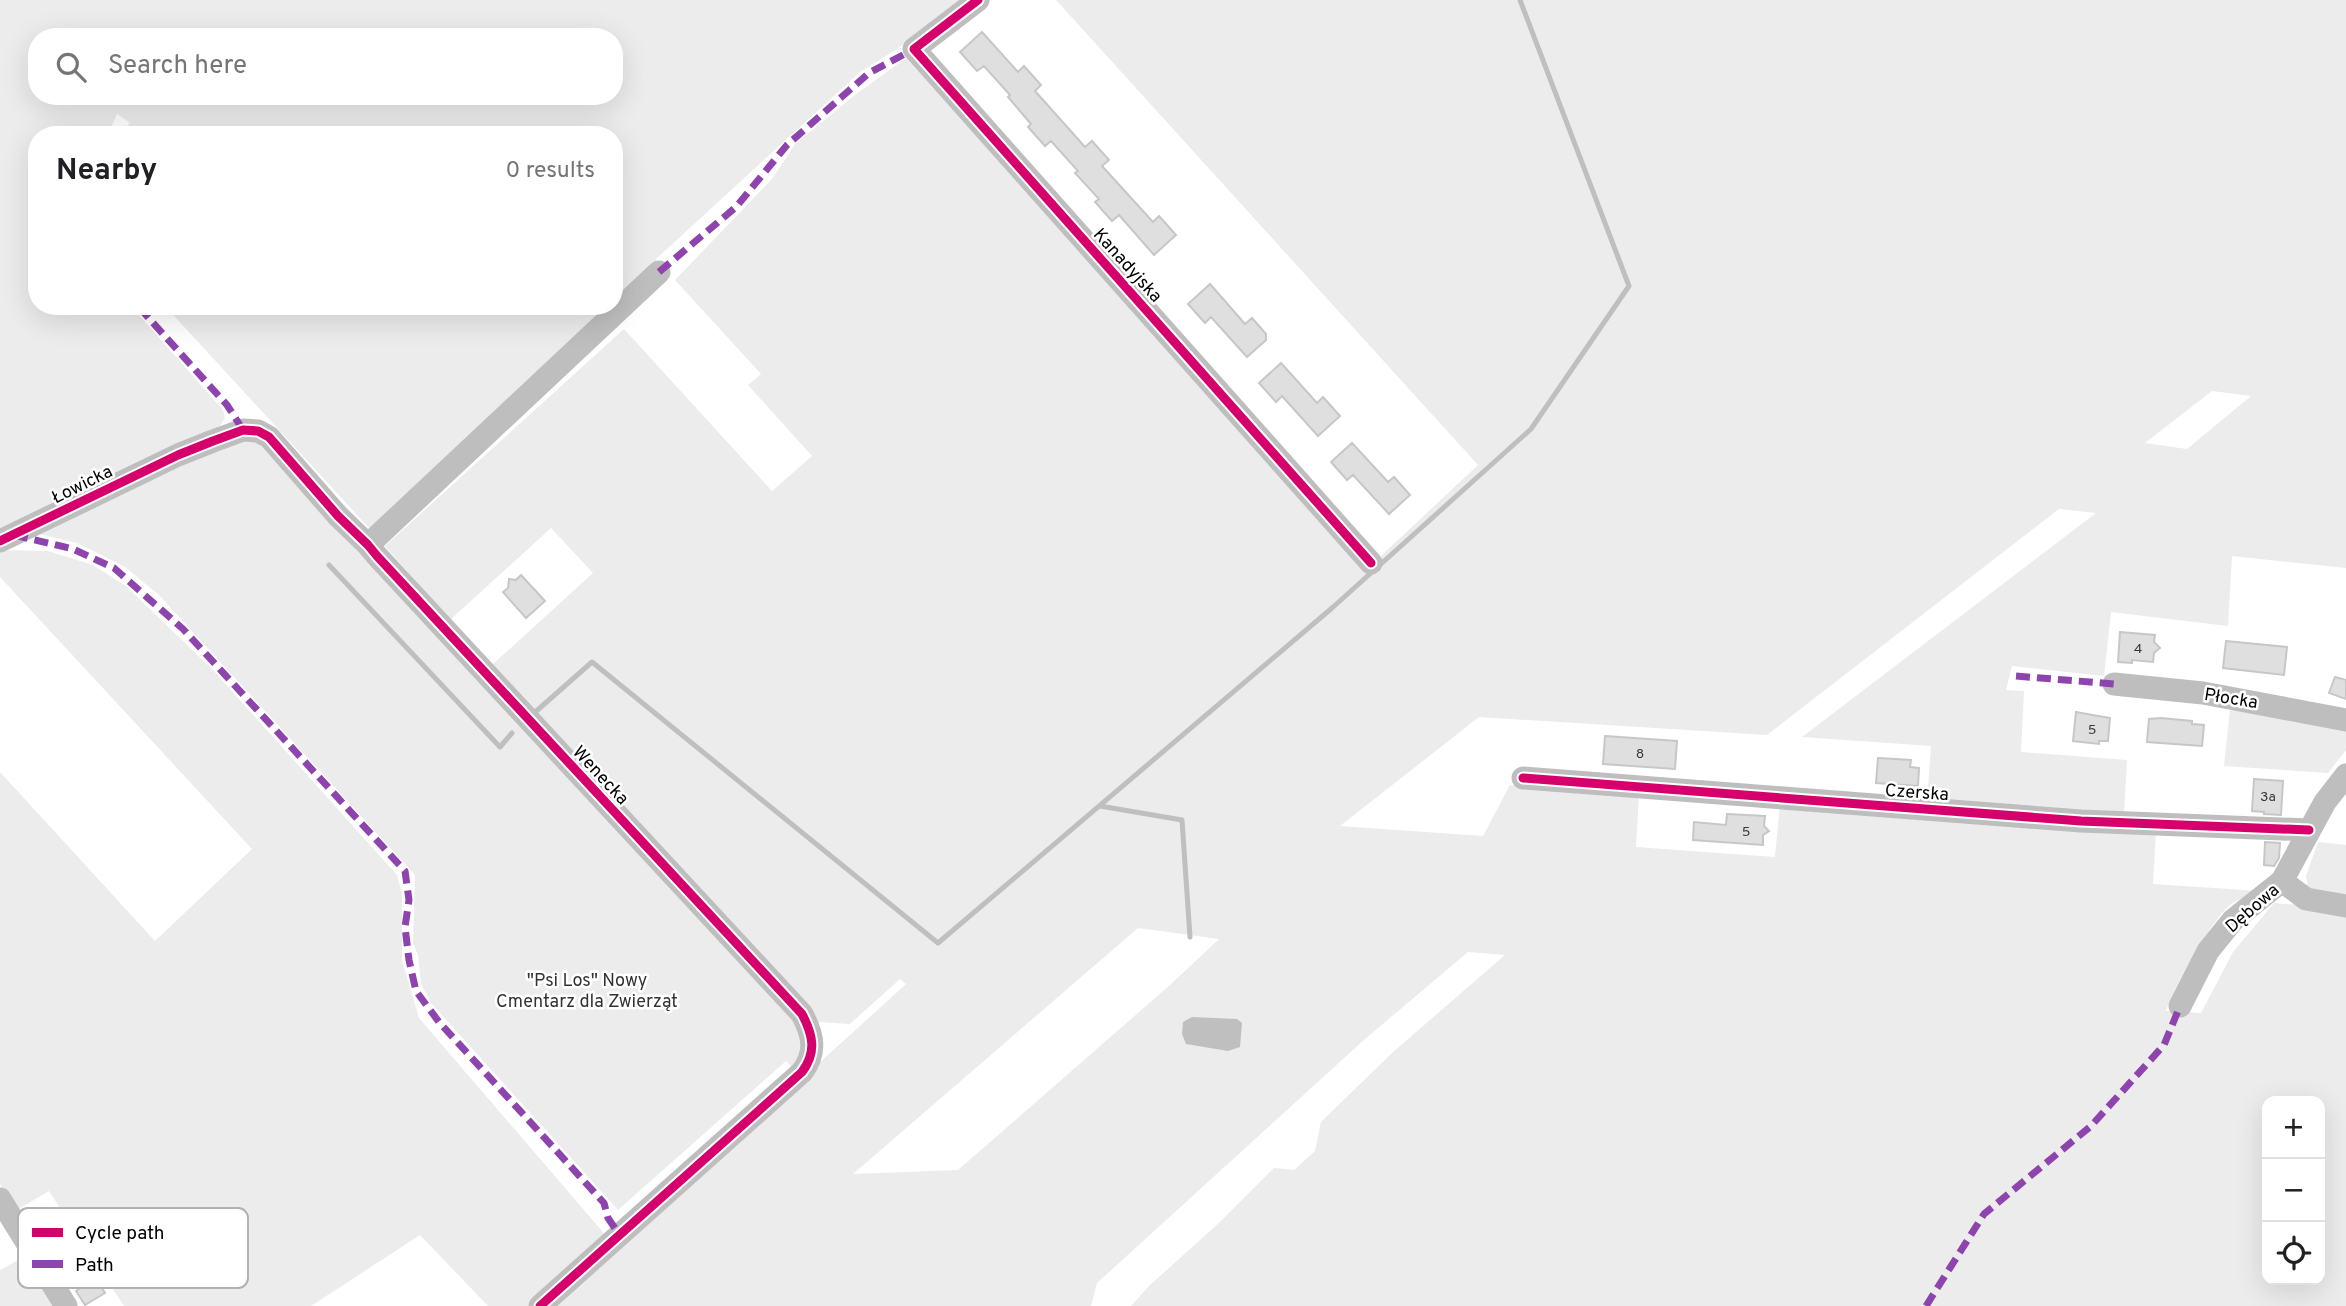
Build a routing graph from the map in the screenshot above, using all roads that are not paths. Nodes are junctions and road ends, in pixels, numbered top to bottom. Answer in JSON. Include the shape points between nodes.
{"nodes":[{"id":1,"x":978,"y":0,"type":"edge"},
{"id":2,"x":659,"y":272,"type":"dead end"},
{"id":3,"x":623,"y":306,"type":"edge"},
{"id":4,"x":613,"y":315,"type":"edge"},
{"id":5,"x":0,"y":541,"type":"edge"},
{"id":6,"x":368,"y":545,"type":"junction"},
{"id":7,"x":1371,"y":563,"type":"dead end"},
{"id":8,"x":2115,"y":684,"type":"dead end"},
{"id":9,"x":2346,"y":720,"type":"edge"},
{"id":10,"x":2346,"y":775,"type":"edge"},
{"id":11,"x":1523,"y":778,"type":"dead end"},
{"id":12,"x":2309,"y":830,"type":"junction"},
{"id":13,"x":2283,"y":881,"type":"junction"},
{"id":14,"x":2346,"y":906,"type":"edge"},
{"id":15,"x":2180,"y":1006,"type":"dead end"},
{"id":16,"x":0,"y":1199,"type":"edge"},
{"id":17,"x":18,"y":1228,"type":"edge"},
{"id":18,"x":55,"y":1288,"type":"edge"},
{"id":19,"x":66,"y":1306,"type":"edge"},
{"id":20,"x":540,"y":1306,"type":"edge"}],
"edges":[{"from":1,"to":7,"type":"street","name":"Kanadyjska","via":[[914,49]]},
{"from":2,"to":3,"type":"street"},
{"from":4,"to":6,"type":"street"},
{"from":5,"to":6,"type":"street","name":"Łowicka","via":[[178,455],[243,430],[270,437]]},
{"from":6,"to":20,"type":"street","name":"Wenecka","via":[[802,1014],[813,1040],[811,1057],[802,1072]]},
{"from":8,"to":9,"type":"street","name":"Płocka","via":[[2203,693]]},
{"from":10,"to":12,"type":"street","name":"Dębowa"},
{"from":11,"to":12,"type":"street","name":"Czerska","via":[[2081,821]]},
{"from":12,"to":13,"type":"street","name":"Dębowa"},
{"from":13,"to":14,"type":"street","via":[[2306,900]]},
{"from":13,"to":15,"type":"street","name":"Dębowa","via":[[2233,920],[2208,951]]},
{"from":16,"to":17,"type":"street"},
{"from":18,"to":19,"type":"street"}]}
